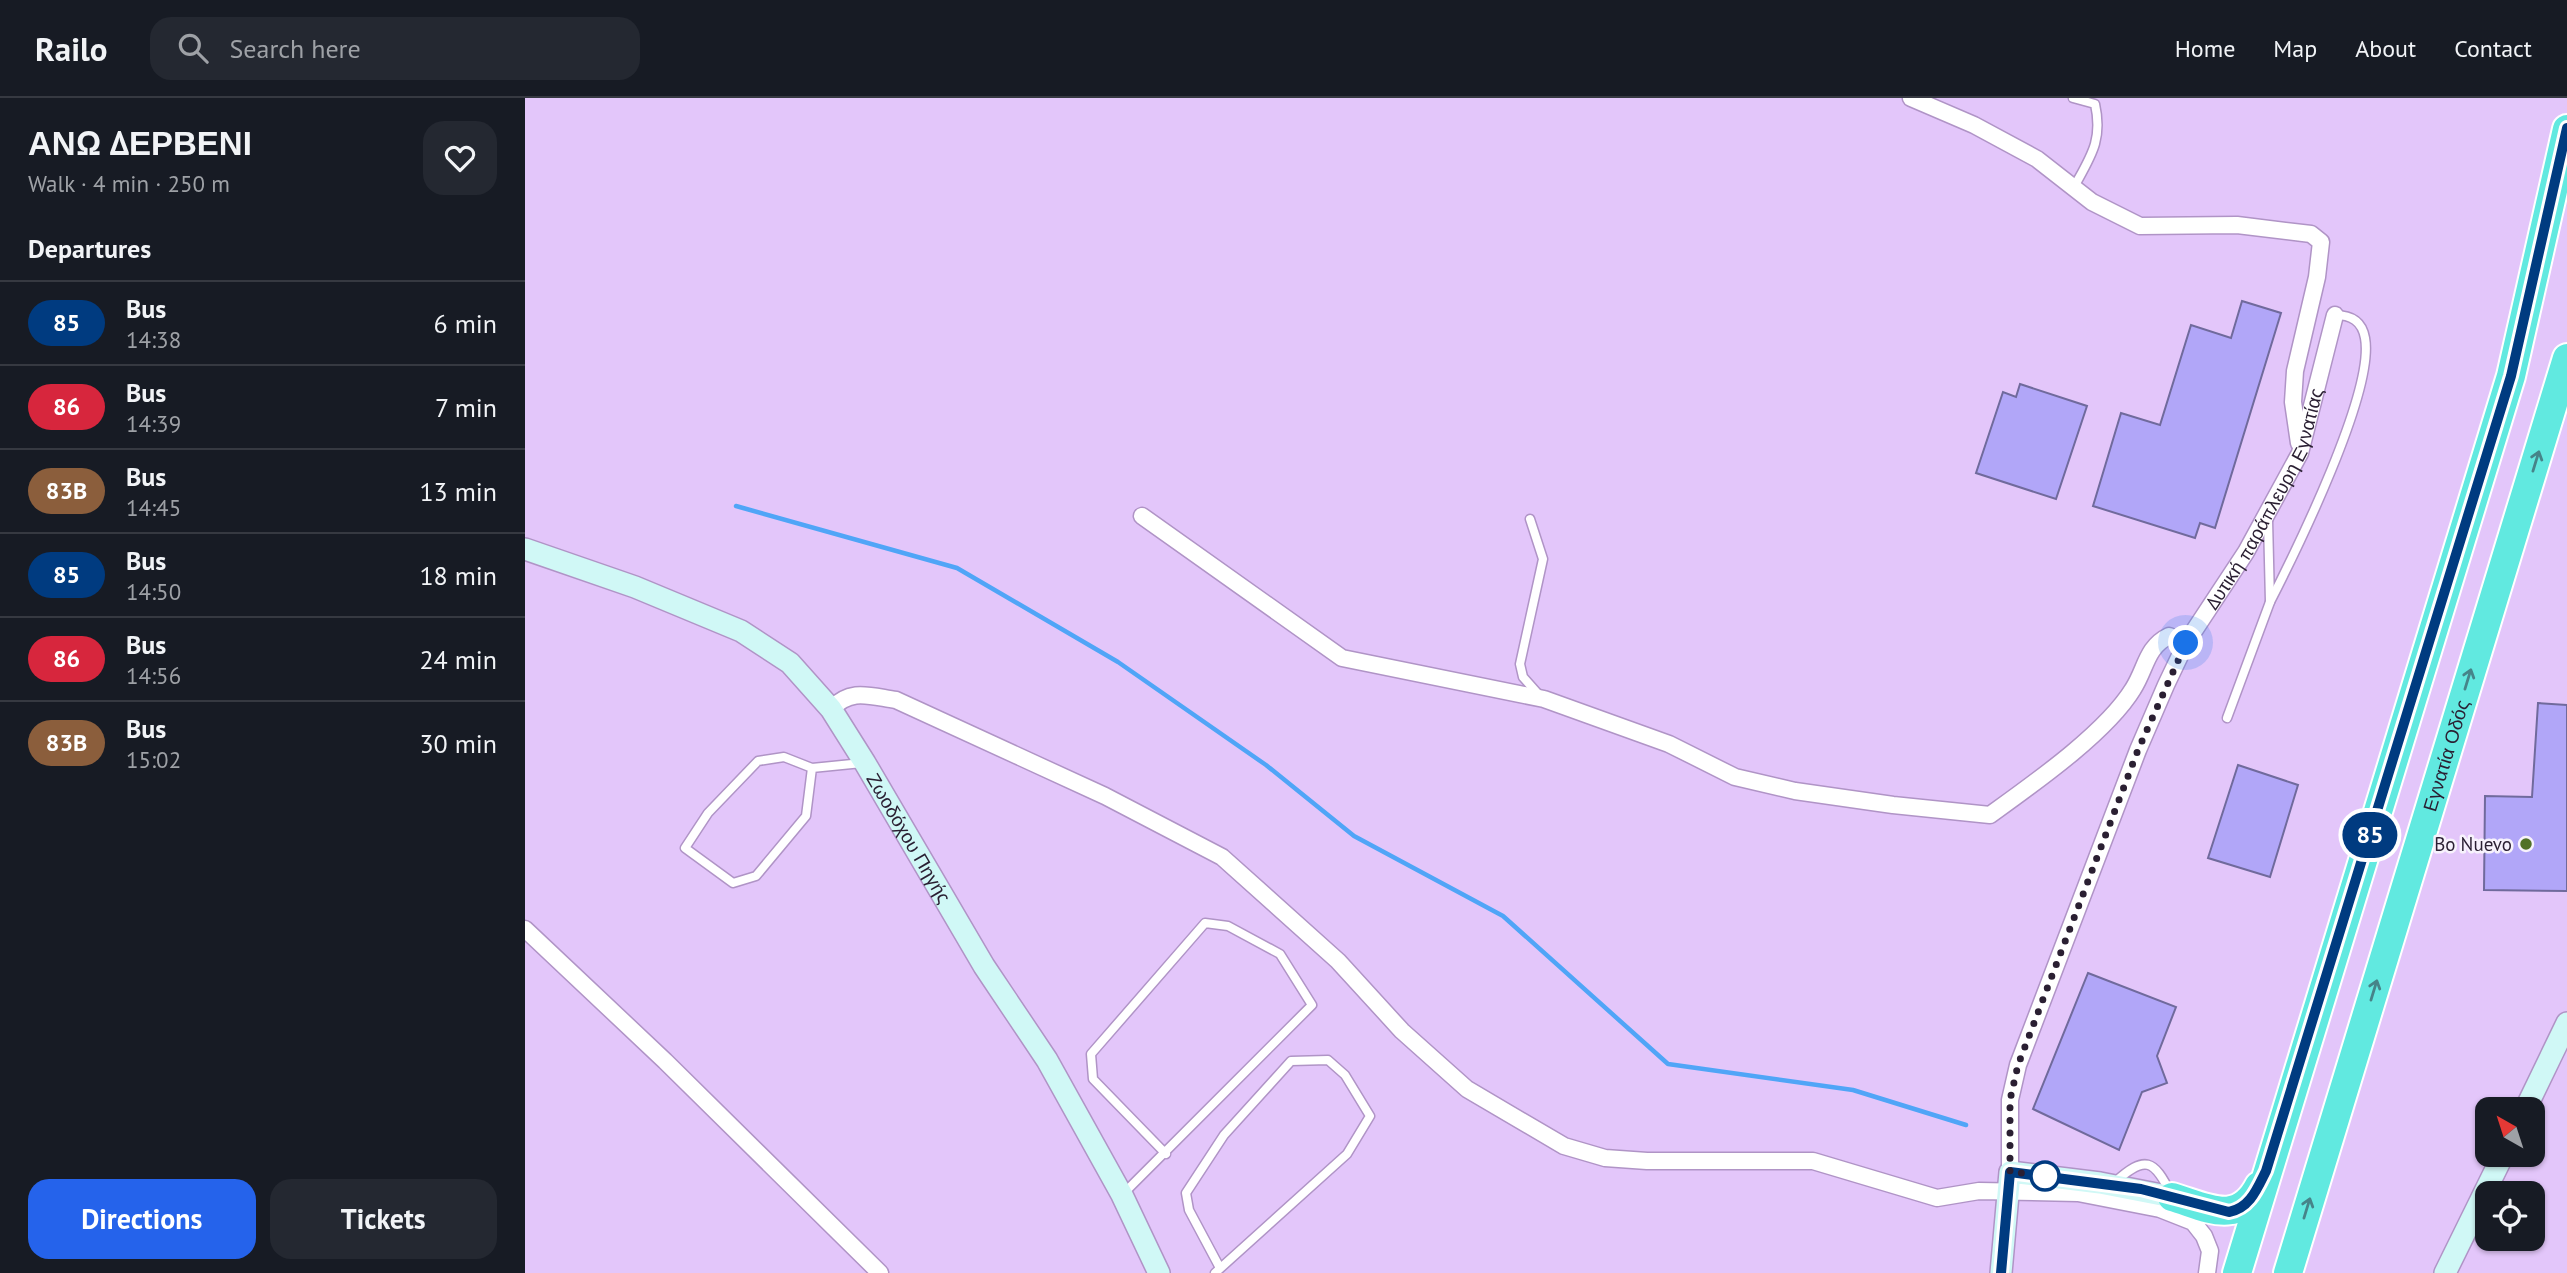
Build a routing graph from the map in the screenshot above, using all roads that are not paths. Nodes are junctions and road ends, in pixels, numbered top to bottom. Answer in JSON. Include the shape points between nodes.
{"nodes":[{"id":1,"x":1912,"y":98,"type":"edge"},
{"id":2,"x":2073,"y":98,"type":"edge"},
{"id":3,"x":2567,"y":128,"type":"edge"},
{"id":4,"x":2074,"y":187,"type":"junction"},
{"id":5,"x":2335,"y":315,"type":"joint"},
{"id":6,"x":2567,"y":358,"type":"edge"},
{"id":7,"x":2300,"y":453,"type":"junction"},
{"id":8,"x":2267,"y":514,"type":"junction"},
{"id":9,"x":1142,"y":516,"type":"dead end"},
{"id":10,"x":1529,"y":519,"type":"dead end"},
{"id":11,"x":525,"y":549,"type":"edge"},
{"id":12,"x":2270,"y":602,"type":"junction"},
{"id":13,"x":2186,"y":643,"type":"junction"},
{"id":14,"x":1544,"y":699,"type":"junction"},
{"id":15,"x":831,"y":709,"type":"junction"},
{"id":16,"x":2227,"y":718,"type":"dead end"},
{"id":17,"x":865,"y":763,"type":"junction"},
{"id":18,"x":812,"y":768,"type":"junction"},
{"id":19,"x":525,"y":929,"type":"edge"},
{"id":20,"x":2567,"y":1023,"type":"edge"},
{"id":21,"x":2531,"y":1097,"type":"edge"},
{"id":22,"x":1166,"y":1154,"type":"junction"},
{"id":23,"x":2497,"y":1167,"type":"edge"},
{"id":24,"x":2266,"y":1171,"type":"junction"},
{"id":25,"x":2010,"y":1172,"type":"junction"},
{"id":26,"x":2007,"y":1194,"type":"junction"},
{"id":27,"x":1122,"y":1195,"type":"junction"},
{"id":28,"x":2172,"y":1197,"type":"joint"},
{"id":29,"x":1217,"y":1270,"type":"edge"},
{"id":30,"x":880,"y":1273,"type":"edge"},
{"id":31,"x":1159,"y":1273,"type":"edge"},
{"id":32,"x":2001,"y":1273,"type":"edge"},
{"id":33,"x":2207,"y":1273,"type":"edge"},
{"id":34,"x":2237,"y":1273,"type":"edge"},
{"id":35,"x":2288,"y":1273,"type":"edge"},
{"id":36,"x":2445,"y":1273,"type":"edge"}],
"edges":[{"from":1,"to":4,"type":"street","via":[[2037,159]]},
{"from":2,"to":4,"type":"lane","via":[[2095,104],[2099,121],[2097,145]]},
{"from":3,"to":24,"type":"highway","via":[[2511,376]]},
{"from":4,"to":7,"type":"street","via":[[2092,202],[2140,226],[2237,225],[2311,234],[2321,242],[2295,371],[2293,402]]},
{"from":5,"to":7,"type":"street","name":"Δυτική παράπλευρη Εγνατίας"},
{"from":5,"to":12,"type":"lane","via":[[2349,315],[2360,325],[2365,340],[2363,371],[2311,518]]},
{"from":35,"to":6,"type":"highway","name":"Εγνατία Οδός","one_way":true},
{"from":7,"to":8,"type":"street","name":"Δυτική παράπλευρη Εγνατίας"},
{"from":8,"to":12,"type":"lane"},
{"from":8,"to":13,"type":"street","name":"Δυτική παράπλευρη Εγνατίας"},
{"from":9,"to":14,"type":"street","via":[[1342,658]]},
{"from":10,"to":14,"type":"lane","via":[[1543,559],[1520,664],[1523,677]]},
{"from":11,"to":15,"type":"street","name":"Ζωοδόχου Πηγής","via":[[635,587],[741,631],[790,663]]},
{"from":12,"to":16,"type":"lane"},
{"from":13,"to":14,"type":"street","via":[[2169,636],[2159,641],[2133,689],[2107,718],[2050,772],[1990,815],[1795,791],[1735,776],[1669,744]]},
{"from":13,"to":25,"type":"street","name":"Δυτική παράπλευρη Εγνατίας","via":[[2138,750],[2018,1065],[2010,1100]]},
{"from":15,"to":17,"type":"street","name":"Ζωοδόχου Πηγής"},
{"from":15,"to":26,"type":"street","via":[[842,698],[860,695],[896,700],[1105,796],[1222,857],[1338,961],[1402,1031],[1467,1089],[1564,1146],[1605,1157],[1647,1161],[1813,1161],[1937,1198],[1979,1191]]},
{"from":17,"to":18,"type":"lane"},
{"from":17,"to":27,"type":"street","name":"Ζωοδόχου Πηγής","via":[[984,966],[1047,1060]]},
{"from":18,"to":18,"type":"lane","via":[[784,757],[758,761],[708,813],[685,848],[733,883],[756,876],[806,816]]},
{"from":19,"to":30,"type":"street"},
{"from":20,"to":21,"type":"street"},
{"from":22,"to":22,"type":"lane","via":[[1312,1005],[1280,954],[1228,926],[1205,923],[1091,1054],[1093,1079]]},
{"from":22,"to":27,"type":"lane"},
{"from":23,"to":36,"type":"street"},
{"from":24,"to":28,"type":"highway","via":[[2238,1210],[2217,1211]]},
{"from":24,"to":34,"type":"highway"},
{"from":25,"to":26,"type":"street","name":"Δυτική παράπλευρη Εγνατίας"},
{"from":25,"to":28,"type":"street"},
{"from":26,"to":32,"type":"street","name":"Δυτική παράπλευρη Εγνατίας"},
{"from":26,"to":33,"type":"street","via":[[2078,1193],[2160,1209],[2193,1222],[2210,1251]]},
{"from":27,"to":31,"type":"street","name":"Ζωοδόχου Πηγής"},
{"from":29,"to":29,"type":"lane","via":[[1347,1154],[1370,1116],[1345,1075],[1328,1060],[1291,1060],[1224,1135],[1186,1193],[1189,1210]]}]}
